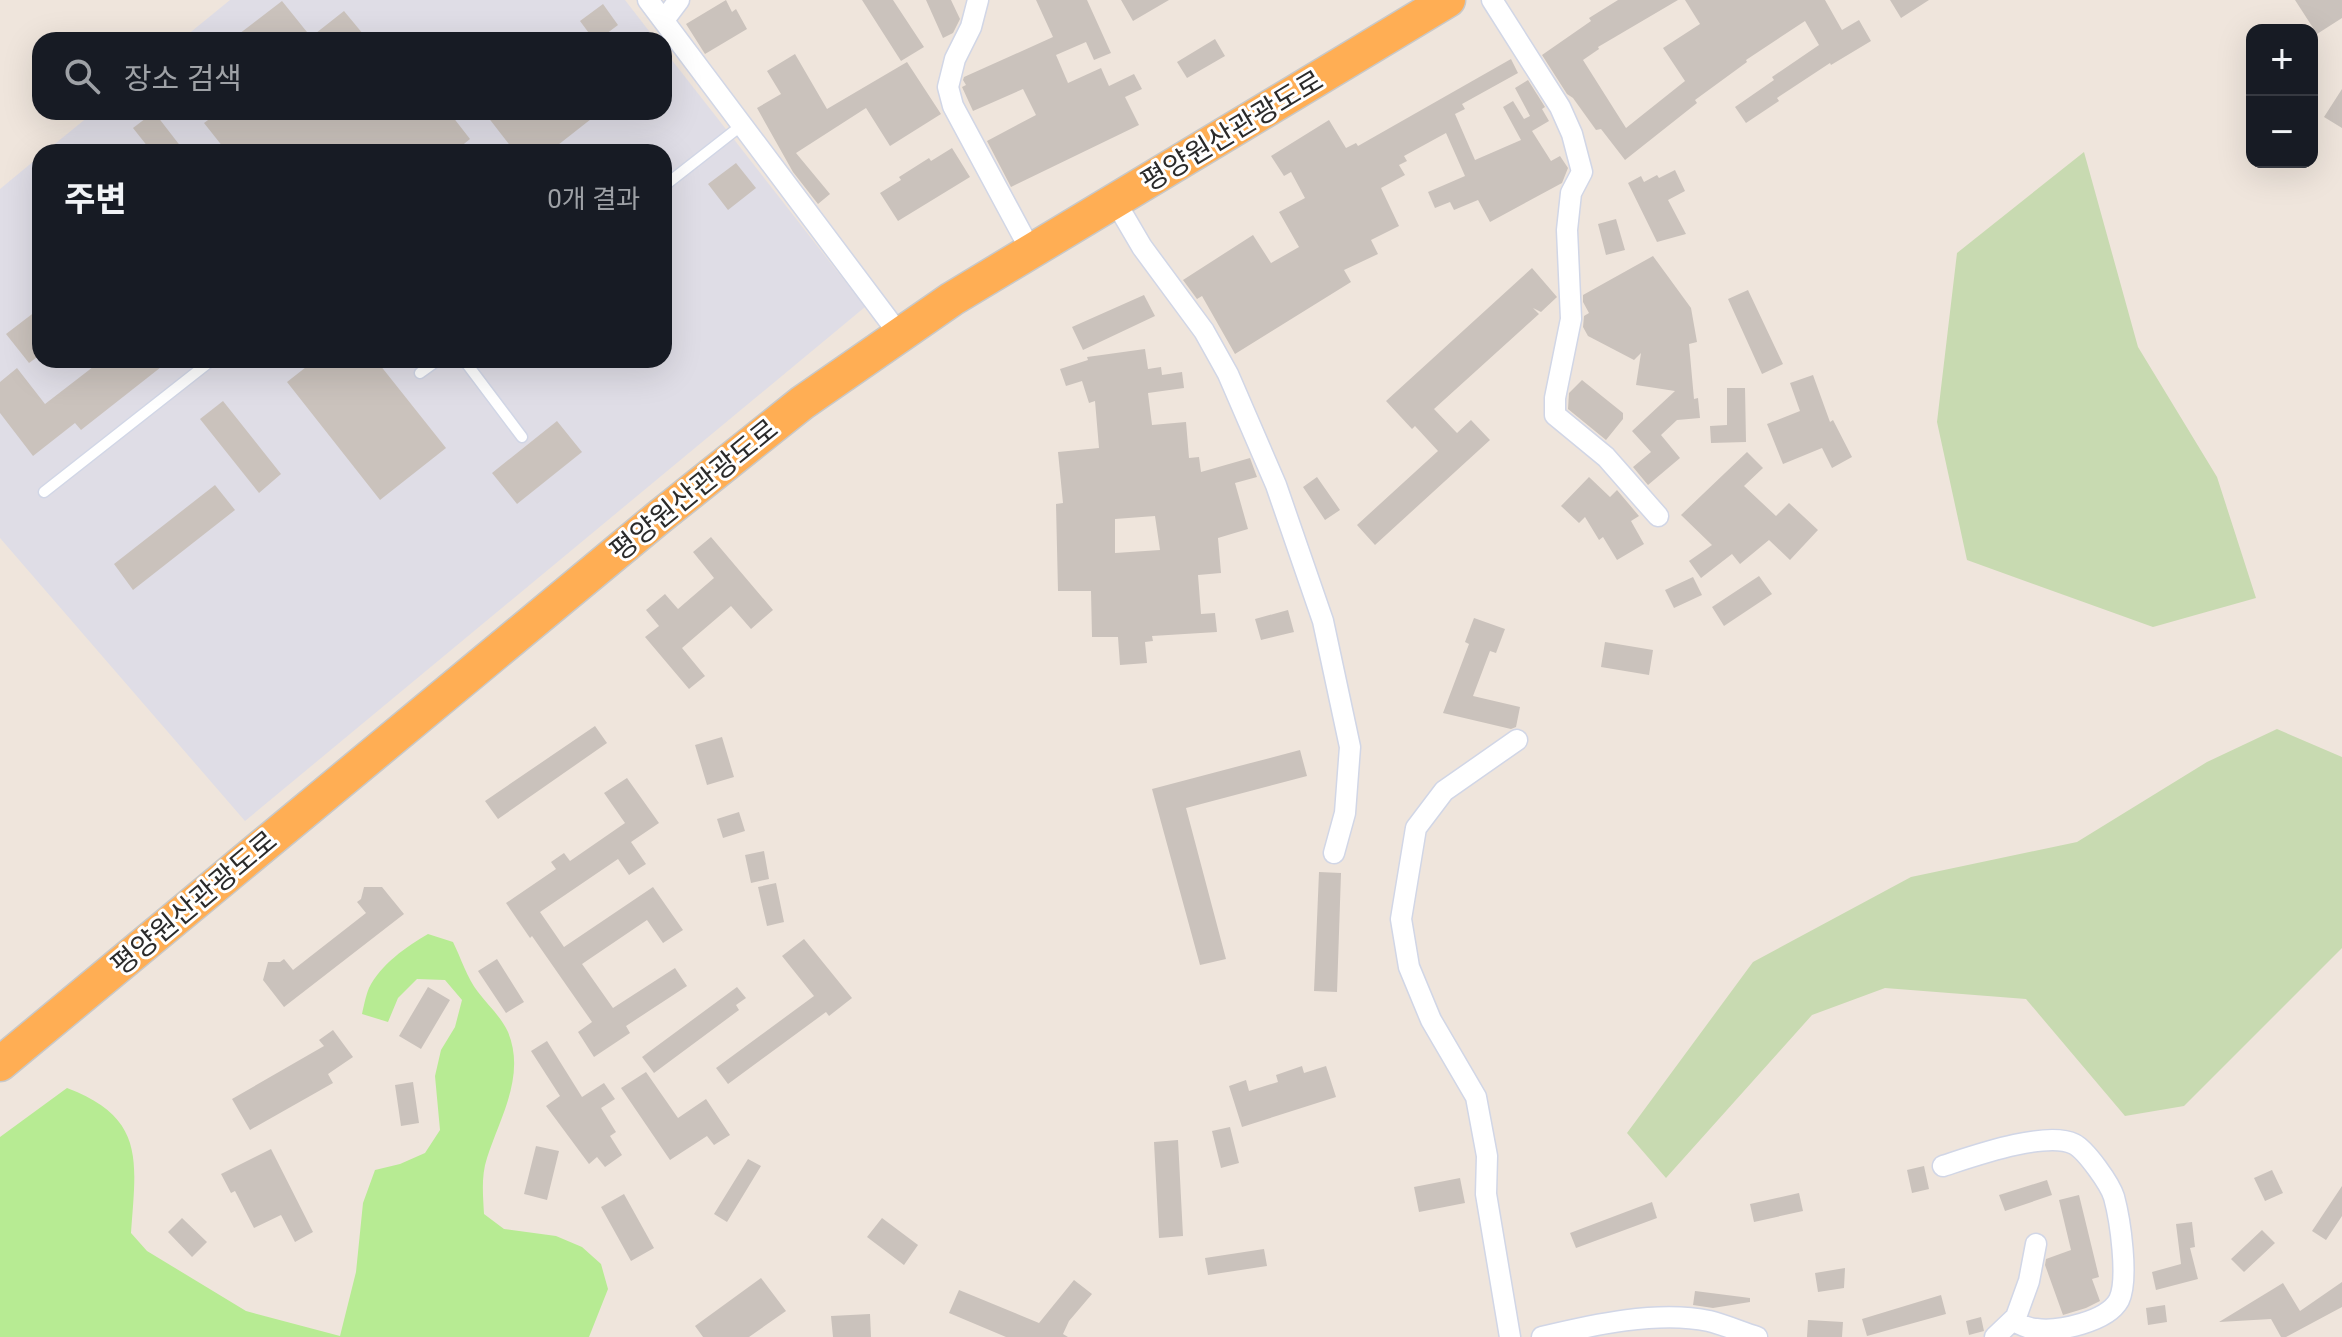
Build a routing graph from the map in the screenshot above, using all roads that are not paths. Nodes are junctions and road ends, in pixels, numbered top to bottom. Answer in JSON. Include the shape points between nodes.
{"nodes":[{"id":1,"x":648,"y":0,"type":"edge"},
{"id":2,"x":679,"y":0,"type":"edge"},
{"id":3,"x":978,"y":0,"type":"edge"},
{"id":4,"x":1448,"y":0,"type":"edge"},
{"id":5,"x":1492,"y":0,"type":"edge"},
{"id":6,"x":664,"y":20,"type":"junction"},
{"id":7,"x":742,"y":125,"type":"junction"},
{"id":8,"x":672,"y":180,"type":"edge"},
{"id":9,"x":1115,"y":201,"type":"junction"},
{"id":10,"x":1031,"y":251,"type":"junction"},
{"id":11,"x":899,"y":334,"type":"junction"},
{"id":12,"x":202,"y":368,"type":"edge"},
{"id":13,"x":427,"y":368,"type":"edge"},
{"id":14,"x":470,"y":368,"type":"edge"},
{"id":15,"x":420,"y":373,"type":"dead end"},
{"id":16,"x":522,"y":437,"type":"dead end"},
{"id":17,"x":44,"y":492,"type":"dead end"},
{"id":18,"x":1658,"y":516,"type":"dead end"},
{"id":19,"x":1517,"y":740,"type":"dead end"},
{"id":20,"x":1334,"y":853,"type":"dead end"},
{"id":21,"x":0,"y":1064,"type":"edge"},
{"id":22,"x":1943,"y":1166,"type":"dead end"},
{"id":23,"x":2036,"y":1244,"type":"dead end"},
{"id":24,"x":2013,"y":1321,"type":"junction"},
{"id":25,"x":1634,"y":1329,"type":"edge"},
{"id":26,"x":1510,"y":1337,"type":"edge"},
{"id":27,"x":1542,"y":1337,"type":"edge"},
{"id":28,"x":1757,"y":1337,"type":"edge"},
{"id":29,"x":1995,"y":1337,"type":"edge"}],
"edges":[{"from":1,"to":6,"type":"street"},
{"from":2,"to":6,"type":"street"},
{"from":3,"to":10,"type":"street","via":[[948,87],[953,106]]},
{"from":4,"to":9,"type":"highway","name":"평양원산관광도로"},
{"from":5,"to":18,"type":"street","via":[[1560,107],[1582,172],[1569,205],[1571,319],[1555,415],[1606,457]]},
{"from":6,"to":7,"type":"street"},
{"from":7,"to":8,"type":"lane"},
{"from":7,"to":11,"type":"street"},
{"from":9,"to":10,"type":"highway","name":"평양원산관광도로"},
{"from":9,"to":20,"type":"street","via":[[1228,374],[1276,485],[1323,621],[1350,747],[1345,813]]},
{"from":10,"to":11,"type":"highway","name":"평양원산관광도로"},
{"from":11,"to":21,"type":"highway","name":"평양원산관광도로","via":[[802,403],[658,518]]},
{"from":12,"to":17,"type":"lane"},
{"from":13,"to":15,"type":"lane"},
{"from":14,"to":16,"type":"lane"},
{"from":19,"to":26,"type":"street","via":[[1444,791],[1416,828],[1401,919],[1409,967],[1431,1020],[1476,1097]]},
{"from":22,"to":24,"type":"street","via":[[2040,1141],[2073,1144],[2114,1194],[2123,1269],[2118,1301],[2101,1315],[2060,1330],[2032,1329]]},
{"from":23,"to":24,"type":"street"},
{"from":24,"to":29,"type":"street"},
{"from":25,"to":27,"type":"street","via":[[1591,1326]]},
{"from":25,"to":28,"type":"street","via":[[1666,1317],[1708,1321]]}]}
